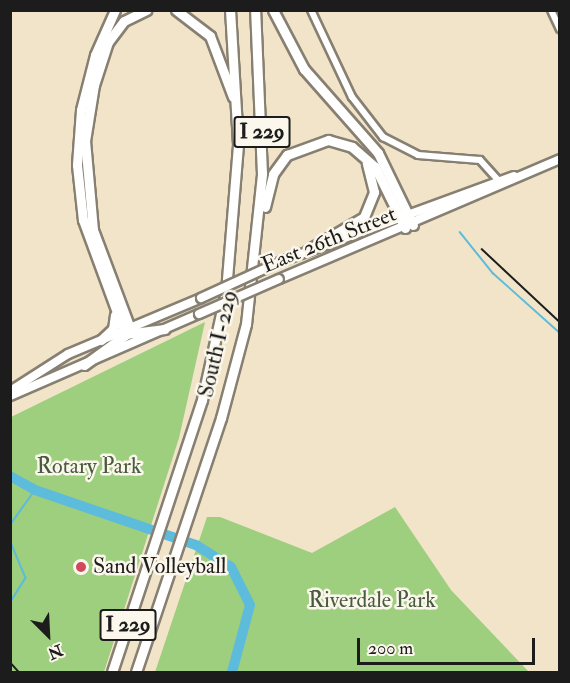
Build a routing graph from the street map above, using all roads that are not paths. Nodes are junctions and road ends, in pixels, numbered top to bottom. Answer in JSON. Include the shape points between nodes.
{"nodes":[{"id":1,"x":115,"y":10,"type":"edge"},
{"id":2,"x":147,"y":10,"type":"edge"},
{"id":3,"x":176,"y":10,"type":"edge"},
{"id":4,"x":230,"y":10,"type":"edge"},
{"id":5,"x":255,"y":10,"type":"edge"},
{"id":6,"x":273,"y":10,"type":"edge"},
{"id":7,"x":311,"y":10,"type":"edge"},
{"id":8,"x":551,"y":10,"type":"edge"},
{"id":9,"x":560,"y":29,"type":"edge"},
{"id":10,"x":238,"y":144,"type":"junction"},
{"id":11,"x":359,"y":151,"type":"junction"},
{"id":12,"x":560,"y":159,"type":"edge"},
{"id":13,"x":501,"y":183,"type":"junction"},
{"id":14,"x":404,"y":215,"type":"junction"},
{"id":15,"x":409,"y":226,"type":"junction"},
{"id":16,"x":308,"y":250,"type":"junction"},
{"id":17,"x":255,"y":253,"type":"junction"},
{"id":18,"x":113,"y":307,"type":"junction"},
{"id":19,"x":165,"y":329,"type":"junction"},
{"id":20,"x":128,"y":330,"type":"junction"},
{"id":21,"x":101,"y":340,"type":"junction"},
{"id":22,"x":84,"y":365,"type":"junction"},
{"id":23,"x":10,"y":391,"type":"edge"},
{"id":24,"x":10,"y":396,"type":"edge"},
{"id":25,"x":112,"y":672,"type":"edge"},
{"id":26,"x":136,"y":672,"type":"edge"}],
"edges":[{"from":1,"to":18,"type":"highway","via":[[85,91],[77,157],[87,236]]},
{"from":2,"to":20,"type":"highway","via":[[124,21],[108,42],[90,103],[85,141],[93,230]]},
{"from":3,"to":10,"type":"highway","via":[[201,26],[220,55],[233,98]]},
{"from":4,"to":10,"type":"highway","name":"South I-229","number":"I 229"},
{"from":5,"to":17,"type":"highway","name":"South I-229","number":"I 229","via":[[262,174]]},
{"from":6,"to":14,"type":"highway","via":[[304,69],[378,153]]},
{"from":7,"to":13,"type":"street","via":[[352,97],[383,137],[418,155],[480,160]]},
{"from":8,"to":9,"type":"street"},
{"from":10,"to":25,"type":"highway","name":"South I-229","number":"I 229","via":[[233,244],[220,325],[174,488]]},
{"from":11,"to":14,"type":"highway","via":[[380,174]]},
{"from":11,"to":16,"type":"highway","via":[[374,182],[367,213],[350,229]]},
{"from":11,"to":17,"type":"highway","via":[[321,140],[287,155],[273,174]]},
{"from":12,"to":13,"type":"main road","name":"East 26th Street"},
{"from":13,"to":14,"type":"main road","name":"East 26th Street"},
{"from":13,"to":15,"type":"main road","name":"East 26th Street"},
{"from":14,"to":15,"type":"highway"},
{"from":14,"to":16,"type":"main road","name":"East 26th Street"},
{"from":15,"to":19,"type":"main road","name":"East 26th Street","bridge":true},
{"from":16,"to":20,"type":"main road","name":"East 26th Street","bridge":true},
{"from":17,"to":26,"type":"highway","name":"South I-229","number":"I 229","via":[[242,345]]},
{"from":18,"to":20,"type":"highway"},
{"from":18,"to":21,"type":"highway","via":[[113,330]]},
{"from":19,"to":20,"type":"highway"},
{"from":19,"to":22,"type":"main road","name":"East 26th Street"},
{"from":20,"to":21,"type":"main road","name":"East 26th Street"},
{"from":20,"to":22,"type":"highway"},
{"from":21,"to":23,"type":"main road","name":"East 26th Street"},
{"from":22,"to":24,"type":"main road","name":"East 26th Street"}]}
